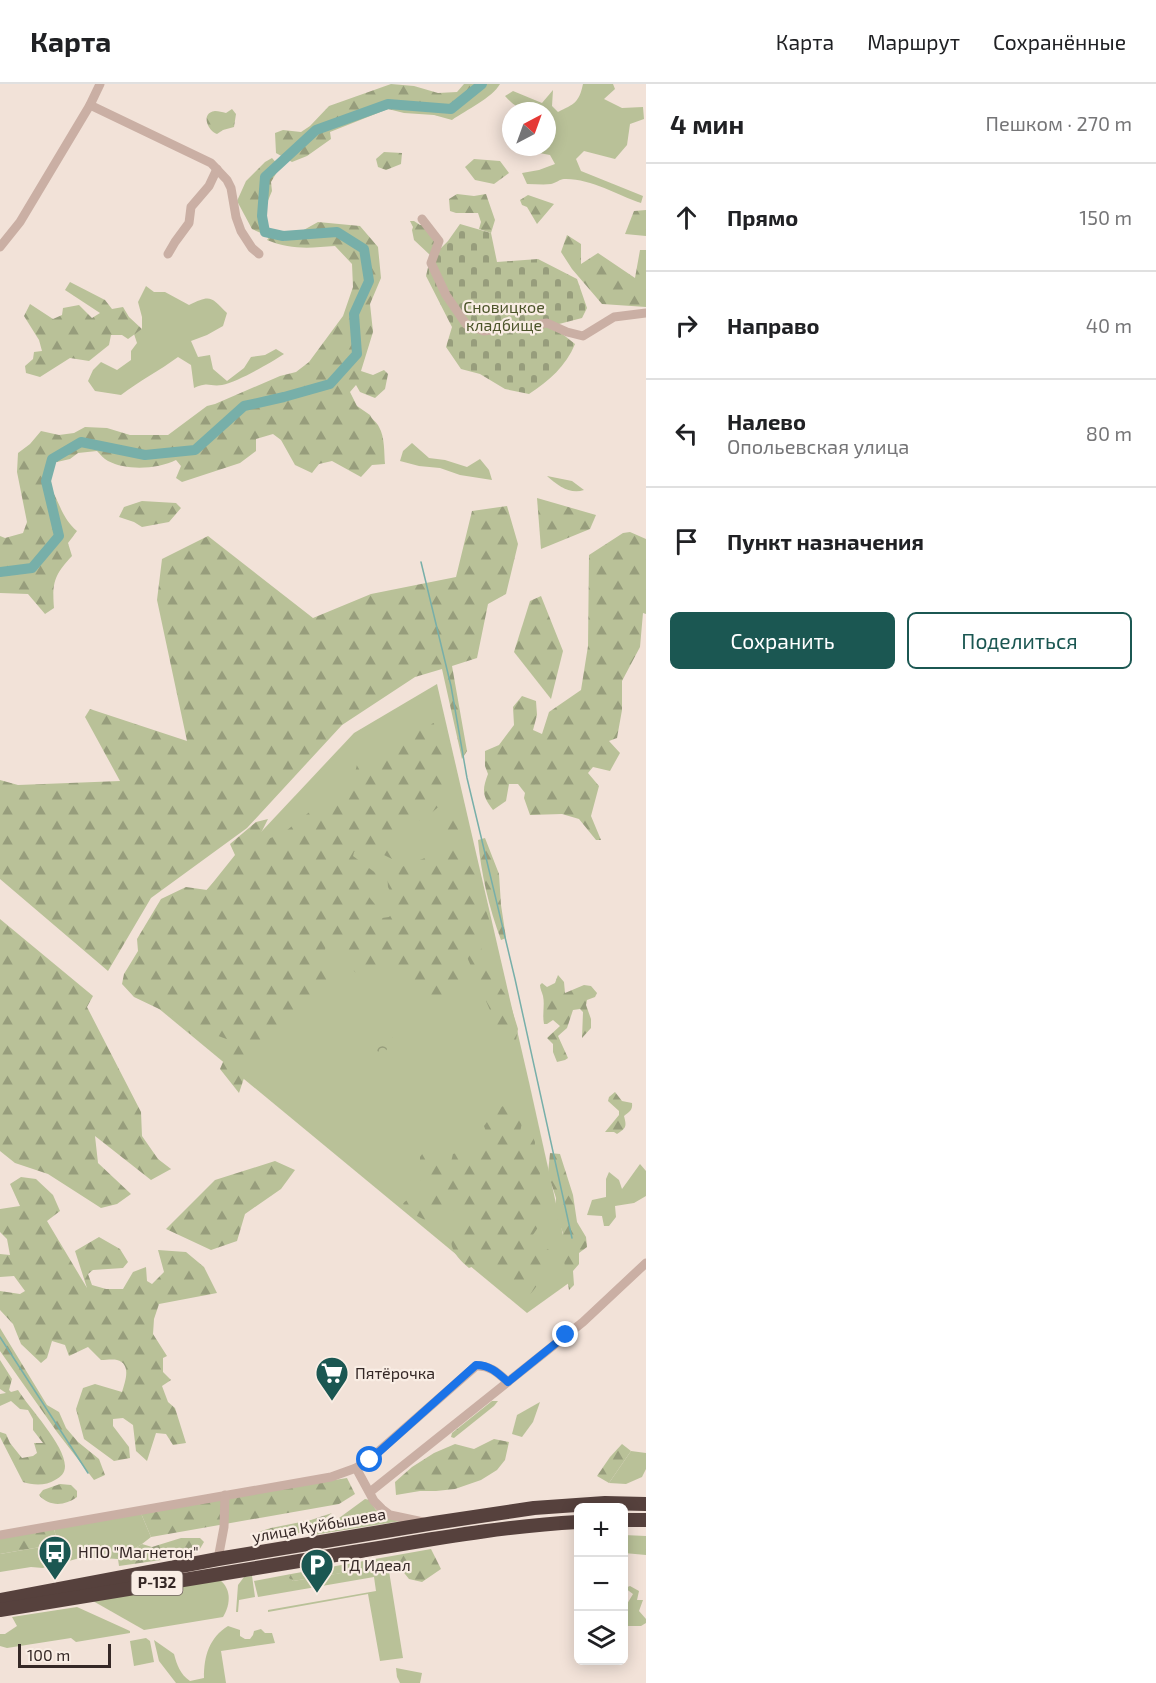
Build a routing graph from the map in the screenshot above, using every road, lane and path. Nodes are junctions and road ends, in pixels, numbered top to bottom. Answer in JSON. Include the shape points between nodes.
{"nodes":[{"id":1,"x":100,"y":84,"type":"edge"},
{"id":2,"x":90,"y":105,"type":"junction"},
{"id":3,"x":214,"y":166,"type":"junction"},
{"id":4,"x":422,"y":219,"type":"dead end"},
{"id":5,"x":0,"y":247,"type":"edge"},
{"id":6,"x":168,"y":254,"type":"dead end"},
{"id":7,"x":259,"y":254,"type":"dead end"},
{"id":8,"x":646,"y":313,"type":"edge"},
{"id":9,"x":646,"y":1263,"type":"edge"},
{"id":10,"x":508,"y":1382,"type":"junction"},
{"id":11,"x":356,"y":1468,"type":"junction"},
{"id":12,"x":370,"y":1492,"type":"junction"},
{"id":13,"x":225,"y":1495,"type":"junction"},
{"id":14,"x":646,"y":1504,"type":"edge"},
{"id":15,"x":628,"y":1520,"type":"edge"},
{"id":16,"x":646,"y":1520,"type":"edge"},
{"id":17,"x":574,"y":1522,"type":"edge"},
{"id":18,"x":434,"y":1523,"type":"junction"},
{"id":19,"x":0,"y":1535,"type":"edge"},
{"id":20,"x":218,"y":1559,"type":"junction"},
{"id":21,"x":0,"y":1600,"type":"edge"},
{"id":22,"x":0,"y":1610,"type":"edge"}],
"edges":[{"from":1,"to":2,"type":"street"},
{"from":2,"to":3,"type":"street"},
{"from":2,"to":5,"type":"street","via":[[20,222]]},
{"from":3,"to":6,"type":"street","via":[[209,186],[191,207],[189,223]]},
{"from":3,"to":7,"type":"street","via":[[231,188],[241,231]]},
{"from":4,"to":8,"type":"street","via":[[439,241],[431,263],[466,324],[484,331],[547,323],[583,336],[614,317]]},
{"from":9,"to":10,"type":"street"},
{"from":10,"to":11,"type":"street","via":[[494,1369],[476,1365],[370,1460]]},
{"from":10,"to":12,"type":"street"},
{"from":11,"to":12,"type":"street"},
{"from":11,"to":13,"type":"street","via":[[331,1477]]},
{"from":12,"to":18,"type":"street","via":[[390,1515]]},
{"from":13,"to":19,"type":"street"},
{"from":13,"to":20,"type":"street"},
{"from":14,"to":18,"type":"highway","name":"улица Куйбышева","number":"Р-132","via":[[534,1508]]},
{"from":15,"to":16,"type":"highway"},
{"from":17,"to":22,"type":"highway","name":"улица Куйбышева","number":"Р-132","via":[[418,1542]]},
{"from":18,"to":20,"type":"highway","name":"улица Куйбышева","number":"Р-132"},
{"from":20,"to":21,"type":"highway","name":"улица Куйбышева","number":"Р-132"}]}
